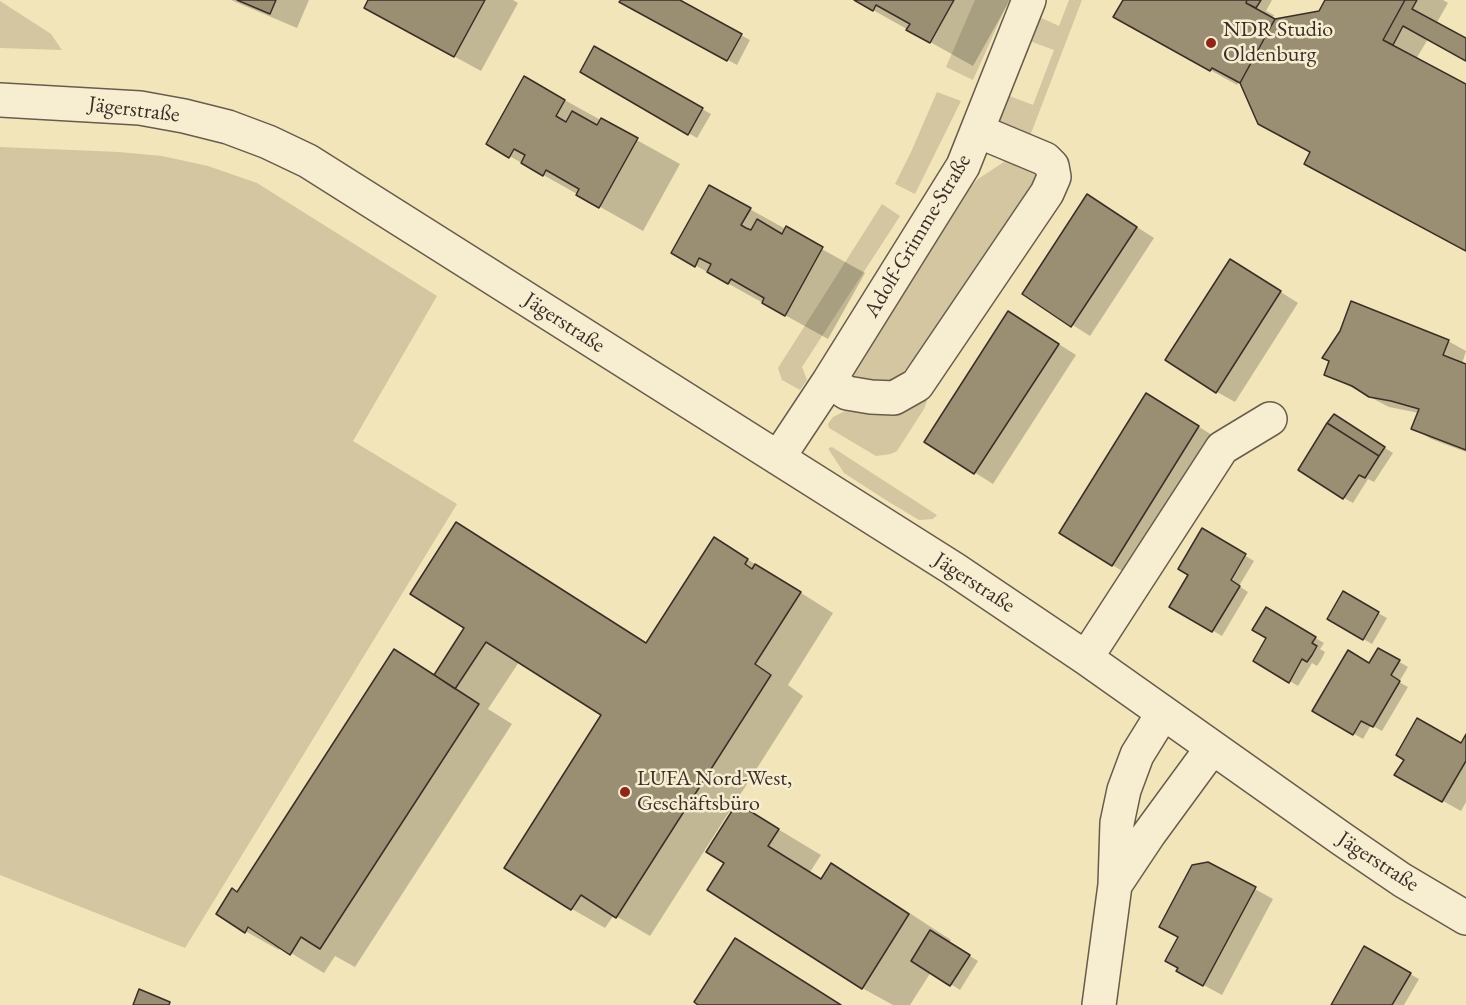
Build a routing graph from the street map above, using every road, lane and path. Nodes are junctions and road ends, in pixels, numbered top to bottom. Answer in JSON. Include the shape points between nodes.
{"nodes":[{"id":1,"x":1029,"y":0,"type":"edge"},
{"id":2,"x":0,"y":100,"type":"edge"},
{"id":3,"x":978,"y":131,"type":"junction"},
{"id":4,"x":830,"y":381,"type":"junction"},
{"id":5,"x":1270,"y":419,"type":"dead end"},
{"id":6,"x":778,"y":458,"type":"junction"},
{"id":7,"x":1086,"y":657,"type":"junction"},
{"id":8,"x":1163,"y":713,"type":"junction"},
{"id":9,"x":1212,"y":747,"type":"junction"},
{"id":10,"x":1115,"y":885,"type":"junction"},
{"id":11,"x":1466,"y":918,"type":"edge"},
{"id":12,"x":1099,"y":1005,"type":"edge"}],
"edges":[{"from":1,"to":3,"type":"street","name":"Adolf-Grimme-Straße"},
{"from":2,"to":6,"type":"street","name":"Jägerstraße","via":[[140,108],[228,127],[268,142],[308,161],[386,209]]},
{"from":3,"to":4,"type":"street","name":"Adolf-Grimme-Straße","via":[[963,166]]},
{"from":3,"to":4,"type":"street","via":[[1052,165],[1054,177],[1047,193],[917,385],[894,398],[870,397],[847,393]]},
{"from":4,"to":6,"type":"street","name":"Adolf-Grimme-Straße"},
{"from":5,"to":7,"type":"street","via":[[1222,448]]},
{"from":6,"to":7,"type":"street","name":"Jägerstraße"},
{"from":7,"to":8,"type":"street","name":"Jägerstraße"},
{"from":8,"to":9,"type":"street","name":"Jägerstraße"},
{"from":8,"to":10,"type":"street","via":[[1137,755],[1124,790],[1117,824]]},
{"from":9,"to":10,"type":"street"},
{"from":9,"to":11,"type":"street","name":"Jägerstraße","via":[[1402,880]]},
{"from":10,"to":12,"type":"street"}]}
